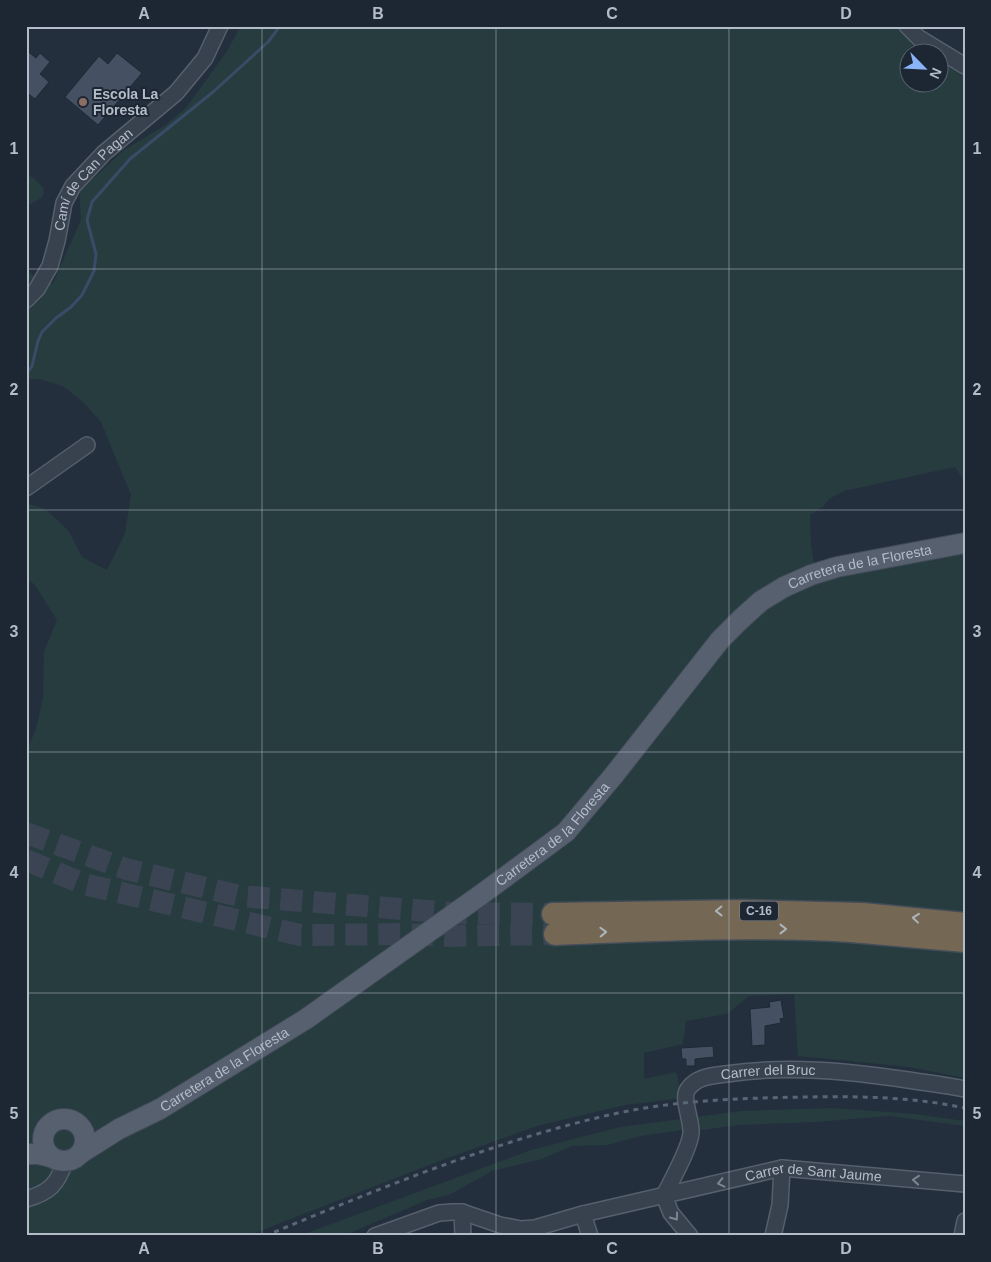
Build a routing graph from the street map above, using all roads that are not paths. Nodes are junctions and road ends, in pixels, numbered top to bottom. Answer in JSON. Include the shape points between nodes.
{"nodes":[{"id":1,"x":220,"y":26,"type":"edge"},
{"id":2,"x":907,"y":26,"type":"edge"},
{"id":3,"x":965,"y":66,"type":"edge"},
{"id":4,"x":26,"y":300,"type":"edge"},
{"id":5,"x":88,"y":445,"type":"dead end"},
{"id":6,"x":26,"y":488,"type":"edge"},
{"id":7,"x":965,"y":542,"type":"edge"},
{"id":8,"x":965,"y":924,"type":"edge"},
{"id":9,"x":965,"y":941,"type":"edge"},
{"id":10,"x":965,"y":1089,"type":"edge"},
{"id":11,"x":77,"y":1123,"type":"junction"},
{"id":12,"x":119,"y":1129,"type":"junction"},
{"id":13,"x":45,"y":1130,"type":"junction"},
{"id":14,"x":26,"y":1141,"type":"edge"},
{"id":15,"x":26,"y":1154,"type":"edge"},
{"id":16,"x":66,"y":1157,"type":"junction"},
{"id":17,"x":782,"y":1168,"type":"junction"},
{"id":18,"x":965,"y":1184,"type":"edge"},
{"id":19,"x":664,"y":1196,"type":"junction"},
{"id":20,"x":26,"y":1199,"type":"edge"},
{"id":21,"x":462,"y":1212,"type":"junction"},
{"id":22,"x":583,"y":1214,"type":"junction"},
{"id":23,"x":965,"y":1221,"type":"edge"},
{"id":24,"x":534,"y":1232,"type":"edge"},
{"id":25,"x":375,"y":1236,"type":"edge"},
{"id":26,"x":463,"y":1236,"type":"edge"},
{"id":27,"x":590,"y":1236,"type":"edge"},
{"id":28,"x":690,"y":1236,"type":"edge"},
{"id":29,"x":773,"y":1236,"type":"edge"},
{"id":30,"x":962,"y":1236,"type":"edge"}],
"edges":[{"from":1,"to":4,"type":"street","name":"Camí de Can Pagan","via":[[206,58],[176,93],[104,153],[72,186],[64,203],[50,266],[37,289]]},
{"from":2,"to":3,"type":"street","via":[[919,38]]},
{"from":5,"to":6,"type":"street"},
{"from":7,"to":12,"type":"main road","name":"Carretera de la Floresta","via":[[837,567],[798,580],[767,598],[720,640],[566,832],[300,1023],[160,1109]]},
{"from":8,"to":9,"type":"highway","number":"C-16","one_way":true,"via":[[862,914],[743,910],[554,924],[851,931]]},
{"from":10,"to":19,"type":"street","name":"Carrer del Bruc","via":[[862,1073],[798,1068],[703,1078],[687,1089],[685,1098],[692,1125],[691,1136]]},
{"from":11,"to":12,"type":"main road"},
{"from":11,"to":13,"type":"main road","via":[[67,1118],[60,1119],[53,1121]]},
{"from":11,"to":16,"type":"main road","via":[[83,1130],[85,1144]]},
{"from":12,"to":16,"type":"main road","name":"Carretera de la Floresta"},
{"from":13,"to":14,"type":"main road"},
{"from":13,"to":16,"type":"main road","via":[[44,1146]]},
{"from":15,"to":16,"type":"main road"},
{"from":16,"to":20,"type":"street","via":[[57,1181],[46,1192]]},
{"from":18,"to":17,"type":"street","name":"Carrer de Sant Jaume","one_way":true},
{"from":17,"to":19,"type":"street","name":"Carrer de Sant Jaume","one_way":true},
{"from":17,"to":29,"type":"street","via":[[780,1205]]},
{"from":19,"to":22,"type":"street","name":"Carrer de Sant Jaume"},
{"from":19,"to":28,"type":"street","one_way":true,"via":[[671,1212]]},
{"from":21,"to":24,"type":"street","name":"Carrer de Sant Jaume"},
{"from":21,"to":25,"type":"street","via":[[439,1213]]},
{"from":21,"to":26,"type":"street"},
{"from":22,"to":24,"type":"street","name":"Carrer de Sant Jaume"},
{"from":22,"to":27,"type":"street"},
{"from":23,"to":30,"type":"street"}]}
